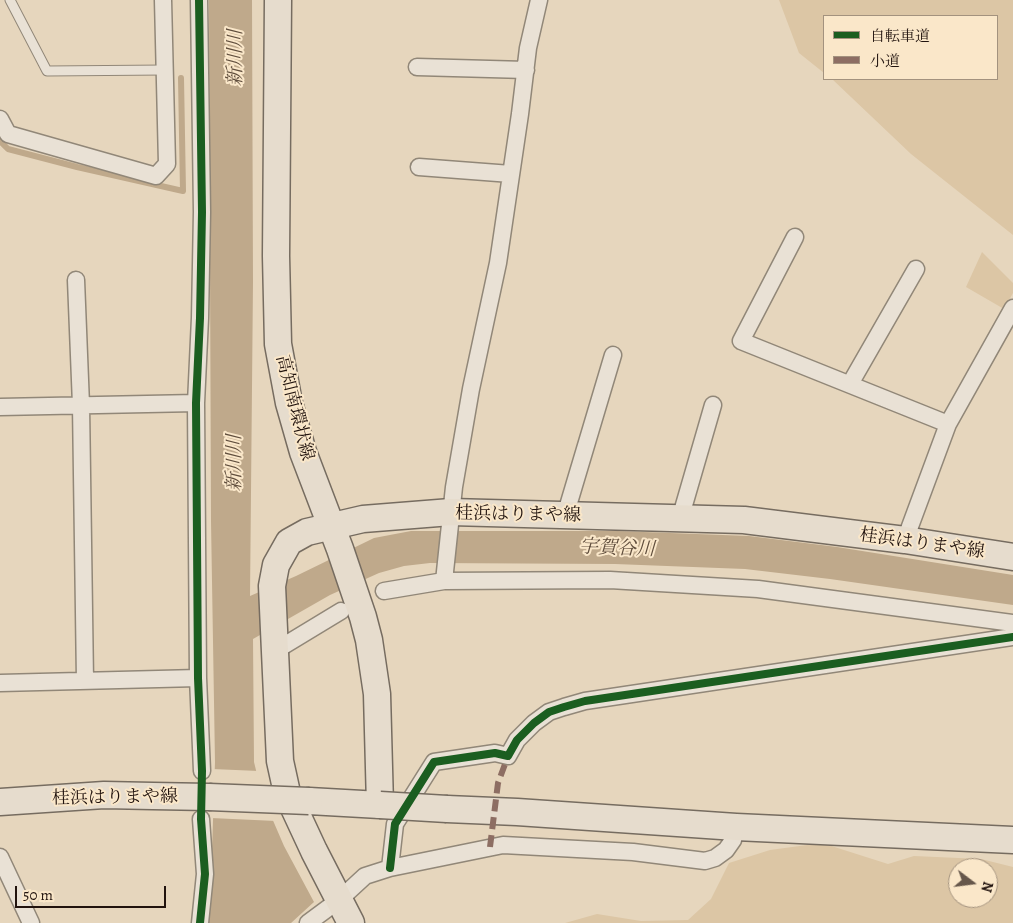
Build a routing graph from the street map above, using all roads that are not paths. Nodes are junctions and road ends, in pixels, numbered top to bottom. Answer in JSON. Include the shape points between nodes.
{"nodes":[{"id":1,"x":10,"y":0,"type":"edge"},
{"id":2,"x":163,"y":0,"type":"edge"},
{"id":3,"x":199,"y":0,"type":"edge"},
{"id":4,"x":278,"y":0,"type":"edge"},
{"id":5,"x":539,"y":0,"type":"edge"},
{"id":6,"x":417,"y":67,"type":"dead end"},
{"id":7,"x":165,"y":70,"type":"junction"},
{"id":8,"x":526,"y":70,"type":"junction"},
{"id":9,"x":0,"y":120,"type":"edge"},
{"id":10,"x":419,"y":167,"type":"dead end"},
{"id":11,"x":511,"y":174,"type":"junction"},
{"id":12,"x":795,"y":237,"type":"dead end"},
{"id":13,"x":916,"y":269,"type":"dead end"},
{"id":14,"x":76,"y":280,"type":"dead end"},
{"id":15,"x":1013,"y":308,"type":"edge"},
{"id":16,"x":614,"y":355,"type":"dead end"},
{"id":17,"x":850,"y":384,"type":"junction"},
{"id":18,"x":196,"y":403,"type":"junction"},
{"id":19,"x":81,"y":405,"type":"junction"},
{"id":20,"x":713,"y":405,"type":"dead end"},
{"id":21,"x":0,"y":407,"type":"edge"},
{"id":22,"x":948,"y":424,"type":"junction"},
{"id":23,"x":564,"y":516,"type":"junction"},
{"id":24,"x":680,"y":518,"type":"junction"},
{"id":25,"x":451,"y":520,"type":"junction"},
{"id":26,"x":335,"y":538,"type":"junction"},
{"id":27,"x":905,"y":540,"type":"junction"},
{"id":28,"x":1013,"y":557,"type":"edge"},
{"id":29,"x":445,"y":576,"type":"junction"},
{"id":30,"x":384,"y":591,"type":"dead end"},
{"id":31,"x":349,"y":604,"type":"junction"},
{"id":32,"x":1013,"y":624,"type":"edge"},
{"id":33,"x":1013,"y":637,"type":"edge"},
{"id":34,"x":275,"y":642,"type":"junction"},
{"id":35,"x":198,"y":678,"type":"junction"},
{"id":36,"x":85,"y":681,"type":"junction"},
{"id":37,"x":0,"y":684,"type":"edge"},
{"id":38,"x":202,"y":772,"type":"dead end"},
{"id":39,"x":0,"y":802,"type":"edge"},
{"id":40,"x":380,"y":805,"type":"junction"},
{"id":41,"x":205,"y":808,"type":"junction"},
{"id":42,"x":736,"y":828,"type":"junction"},
{"id":43,"x":1013,"y":840,"type":"edge"},
{"id":44,"x":0,"y":857,"type":"edge"},
{"id":45,"x":390,"y":868,"type":"junction"},
{"id":46,"x":339,"y":900,"type":"junction"},
{"id":47,"x":31,"y":923,"type":"edge"},
{"id":48,"x":200,"y":923,"type":"edge"},
{"id":49,"x":308,"y":923,"type":"edge"},
{"id":50,"x":351,"y":923,"type":"edge"}],
"edges":[{"from":1,"to":7,"type":"lane","via":[[47,71]]},
{"from":2,"to":7,"type":"street"},
{"from":3,"to":18,"type":"street","via":[[202,212]]},
{"from":4,"to":26,"type":"main road","name":"高知南環状線","via":[[278,344],[288,403]]},
{"from":5,"to":8,"type":"street"},
{"from":6,"to":8,"type":"street"},
{"from":7,"to":9,"type":"street","via":[[168,164],[156,176],[8,134]]},
{"from":8,"to":11,"type":"street"},
{"from":10,"to":11,"type":"street"},
{"from":11,"to":25,"type":"street","via":[[498,263],[471,388]]},
{"from":12,"to":17,"type":"street","via":[[742,341]]},
{"from":13,"to":17,"type":"street"},
{"from":14,"to":19,"type":"street"},
{"from":15,"to":22,"type":"street"},
{"from":16,"to":23,"type":"street"},
{"from":17,"to":22,"type":"street"},
{"from":18,"to":19,"type":"street"},
{"from":18,"to":35,"type":"street"},
{"from":19,"to":21,"type":"street"},
{"from":19,"to":36,"type":"street"},
{"from":20,"to":24,"type":"street"},
{"from":22,"to":27,"type":"street"},
{"from":23,"to":24,"type":"main road","name":"桂浜はりまや線"},
{"from":23,"to":25,"type":"main road","name":"桂浜はりまや線"},
{"from":24,"to":27,"type":"main road","name":"桂浜はりまや線","via":[[744,520]]},
{"from":25,"to":26,"type":"main road","name":"桂浜はりまや線","via":[[362,519]]},
{"from":25,"to":29,"type":"street"},
{"from":26,"to":31,"type":"main road","name":"高知南環状線"},
{"from":26,"to":34,"type":"main road","name":"桂浜はりまや線","via":[[307,532],[289,542],[276,565],[272,586]]},
{"from":27,"to":28,"type":"main road","name":"桂浜はりまや線"},
{"from":29,"to":30,"type":"street"},
{"from":29,"to":32,"type":"street","via":[[758,588]]},
{"from":31,"to":34,"type":"street"},
{"from":31,"to":40,"type":"main road","name":"高知南環状線","via":[[369,640],[377,694]]},
{"from":33,"to":45,"type":"street","via":[[585,701],[549,712],[517,740],[508,756],[494,753],[434,762],[395,824]]},
{"from":34,"to":46,"type":"main road","name":"桂浜はりまや線","via":[[280,761],[287,793]]},
{"from":35,"to":36,"type":"street"},
{"from":35,"to":38,"type":"street"},
{"from":36,"to":37,"type":"street"},
{"from":39,"to":41,"type":"main road","name":"桂浜はりまや線","via":[[152,796]]},
{"from":40,"to":41,"type":"main road","name":"桂浜はりまや線","bridge":true,"via":[[309,801]]},
{"from":40,"to":42,"type":"main road","name":"桂浜はりまや線","bridge":true},
{"from":41,"to":48,"type":"street","via":[[205,874]]},
{"from":42,"to":43,"type":"main road","name":"桂浜はりまや線"},
{"from":42,"to":45,"type":"street","via":[[726,850],[705,861],[633,852],[503,845]]},
{"from":44,"to":47,"type":"street"},
{"from":45,"to":46,"type":"street","via":[[365,876]]},
{"from":46,"to":49,"type":"street"},
{"from":46,"to":50,"type":"main road","name":"桂浜はりまや線"}]}
